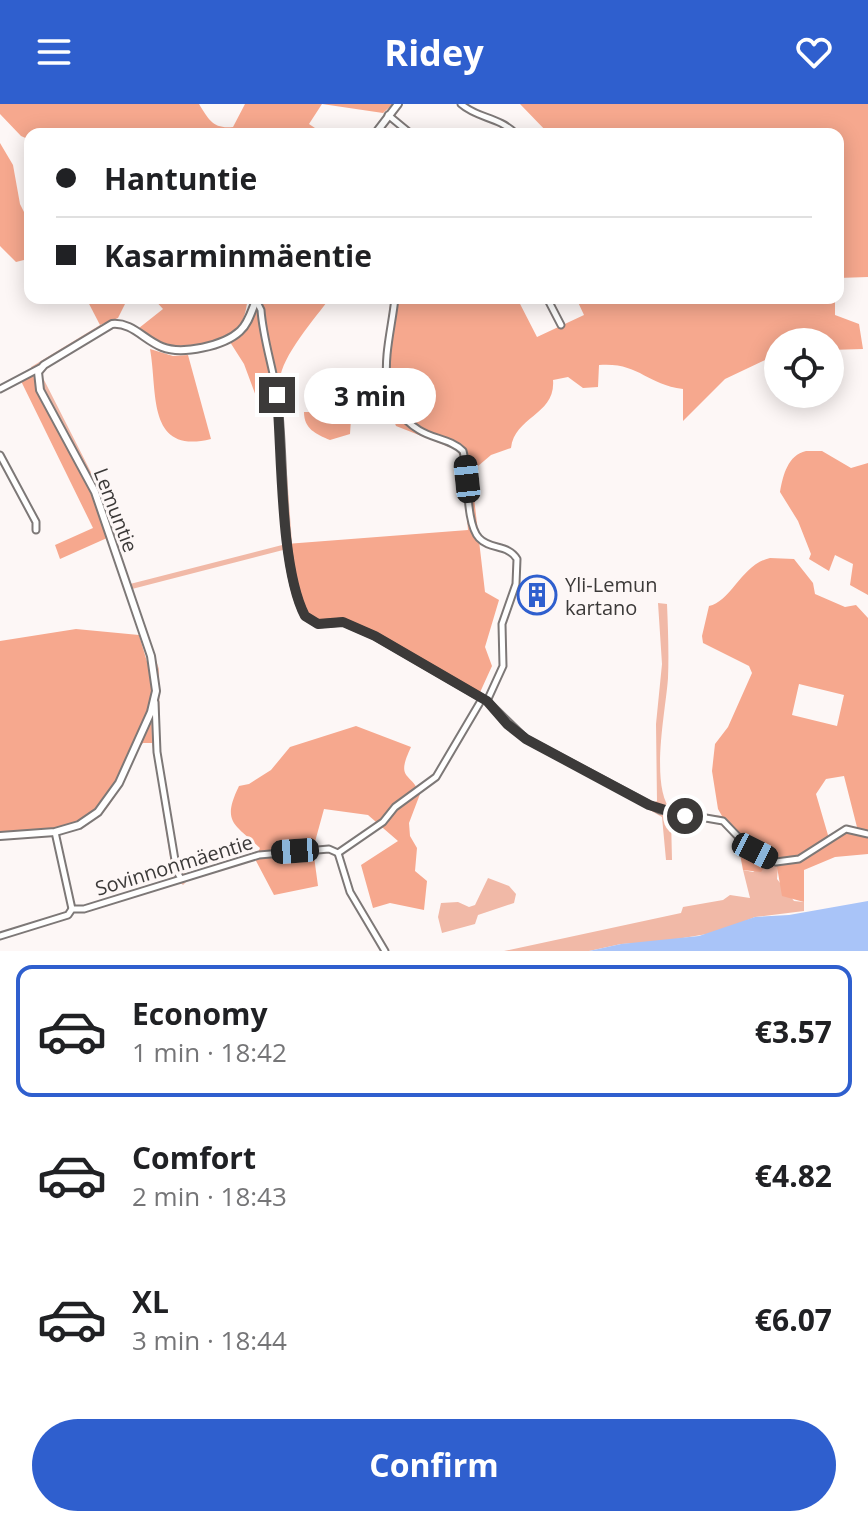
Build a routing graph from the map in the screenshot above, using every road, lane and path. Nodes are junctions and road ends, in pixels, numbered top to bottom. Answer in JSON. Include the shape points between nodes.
{"nodes":[{"id":1,"x":398,"y":104,"type":"edge"},
{"id":2,"x":461,"y":104,"type":"edge"},
{"id":3,"x":388,"y":114,"type":"junction"},
{"id":4,"x":379,"y":128,"type":"edge"},
{"id":5,"x":404,"y":128,"type":"edge"},
{"id":6,"x":509,"y":128,"type":"edge"},
{"id":7,"x":254,"y":304,"type":"edge"},
{"id":8,"x":258,"y":304,"type":"edge"},
{"id":9,"x":394,"y":304,"type":"edge"},
{"id":10,"x":550,"y":304,"type":"edge"},
{"id":11,"x":561,"y":325,"type":"dead end"},
{"id":12,"x":41,"y":368,"type":"junction"},
{"id":13,"x":0,"y":389,"type":"edge"},
{"id":14,"x":0,"y":455,"type":"edge"},
{"id":15,"x":36,"y":530,"type":"dead end"},
{"id":16,"x":484,"y":700,"type":"junction"},
{"id":17,"x":154,"y":701,"type":"junction"},
{"id":18,"x":55,"y":832,"type":"junction"},
{"id":19,"x":868,"y":834,"type":"edge"},
{"id":20,"x":0,"y":836,"type":"edge"},
{"id":21,"x":338,"y":853,"type":"junction"},
{"id":22,"x":181,"y":878,"type":"junction"},
{"id":23,"x":72,"y":909,"type":"junction"},
{"id":24,"x":0,"y":936,"type":"edge"},
{"id":25,"x":385,"y":951,"type":"edge"}],
"edges":[{"from":1,"to":3,"type":"street"},
{"from":2,"to":6,"type":"street"},
{"from":3,"to":4,"type":"street"},
{"from":3,"to":5,"type":"street"},
{"from":7,"to":12,"type":"street","via":[[242,329],[219,341],[174,350],[124,324],[112,324]]},
{"from":8,"to":16,"type":"street","via":[[277,395],[295,587],[305,616],[318,624],[343,622],[375,636]]},
{"from":9,"to":16,"type":"street","via":[[385,371],[391,401],[413,426],[463,451],[474,531],[482,541],[507,549],[517,559],[516,584],[502,624],[503,666]]},
{"from":10,"to":11,"type":"street"},
{"from":12,"to":13,"type":"street"},
{"from":12,"to":17,"type":"street","name":"Lemuntie","via":[[39,385],[95,492],[151,656]]},
{"from":14,"to":15,"type":"street"},
{"from":16,"to":19,"type":"street","via":[[526,739],[660,810],[723,821],[747,846],[776,862],[799,859],[846,829]]},
{"from":16,"to":21,"type":"street","via":[[436,777]]},
{"from":17,"to":18,"type":"street","name":"Lemuntie","via":[[106,804],[90,819]]},
{"from":17,"to":22,"type":"street","via":[[157,752]]},
{"from":18,"to":20,"type":"street","name":"Lemuntie"},
{"from":18,"to":23,"type":"street"},
{"from":21,"to":22,"type":"street","name":"Sovinnonmäentie","via":[[329,849],[259,855]]},
{"from":21,"to":25,"type":"street","via":[[350,892]]},
{"from":22,"to":23,"type":"street","name":"Sovinnonmäentie"},
{"from":23,"to":24,"type":"street","name":"Sovinnonmäentie","via":[[68,915]]}]}
